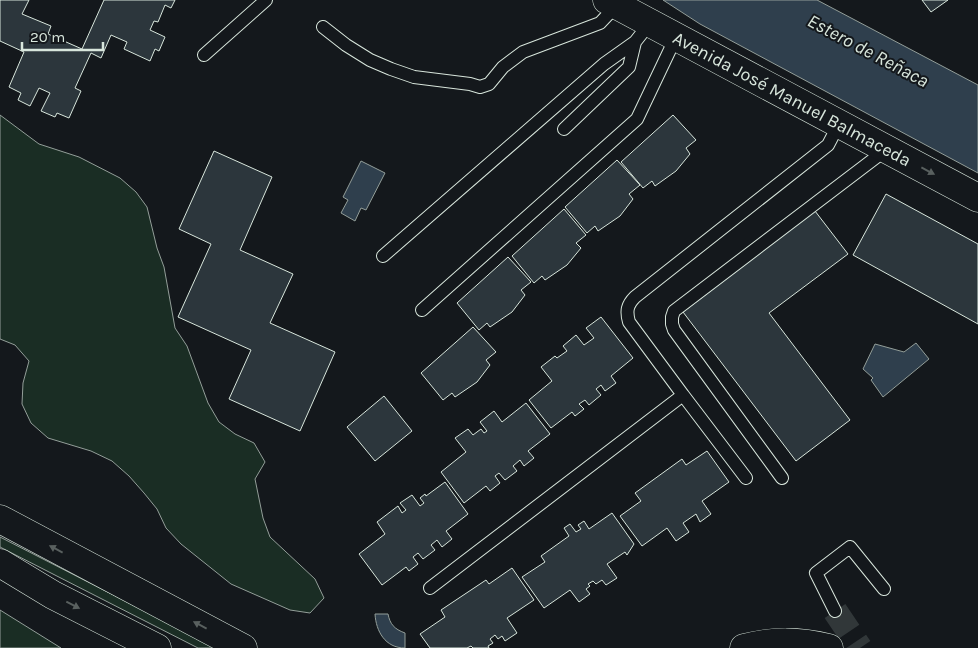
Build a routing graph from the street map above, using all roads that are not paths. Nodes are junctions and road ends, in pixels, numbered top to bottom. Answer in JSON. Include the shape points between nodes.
{"nodes":[{"id":1,"x":266,"y":0,"type":"edge"},
{"id":2,"x":612,"y":3,"type":"edge"},
{"id":3,"x":323,"y":27,"type":"dead end"},
{"id":4,"x":642,"y":33,"type":"junction"},
{"id":5,"x":676,"y":37,"type":"junction"},
{"id":6,"x":204,"y":55,"type":"dead end"},
{"id":7,"x":839,"y":124,"type":"junction"},
{"id":8,"x":564,"y":129,"type":"dead end"},
{"id":9,"x":887,"y":149,"type":"junction"},
{"id":10,"x":978,"y":198,"type":"edge"},
{"id":11,"x":383,"y":256,"type":"dead end"},
{"id":12,"x":422,"y":310,"type":"dead end"},
{"id":13,"x":683,"y":395,"type":"junction"},
{"id":14,"x":746,"y":478,"type":"dead end"},
{"id":15,"x":782,"y":478,"type":"dead end"},
{"id":16,"x":0,"y":519,"type":"edge"},
{"id":17,"x":0,"y":563,"type":"edge"},
{"id":18,"x":430,"y":588,"type":"dead end"},
{"id":19,"x":884,"y":589,"type":"dead end"},
{"id":20,"x":835,"y":611,"type":"tunnel mouth"},
{"id":21,"x":819,"y":646,"type":"edge"},
{"id":22,"x":157,"y":648,"type":"edge"},
{"id":23,"x":243,"y":648,"type":"edge"},
{"id":24,"x":744,"y":648,"type":"edge"}],
"edges":[{"from":1,"to":6,"type":"lane"},
{"from":2,"to":3,"type":"lane","via":[[600,24],[523,52],[503,67],[489,84],[480,87],[414,77],[391,69],[370,60]]},
{"from":2,"to":4,"type":"main road","name":"Avenida José Manuel Balmaceda"},
{"from":4,"to":5,"type":"main road","name":"Avenida José Manuel Balmaceda"},
{"from":4,"to":8,"type":"lane","via":[[629,67]]},
{"from":4,"to":11,"type":"lane"},
{"from":5,"to":7,"type":"main road","name":"Avenida José Manuel Balmaceda"},
{"from":5,"to":12,"type":"lane","via":[[636,120]]},
{"from":7,"to":9,"type":"main road","name":"Avenida José Manuel Balmaceda"},
{"from":7,"to":13,"type":"lane","via":[[828,145],[635,297],[628,306],[629,322]]},
{"from":9,"to":10,"type":"main road","name":"Avenida José Manuel Balmaceda","one_way":true},
{"from":9,"to":15,"type":"lane","via":[[674,311],[672,317],[674,330]]},
{"from":13,"to":14,"type":"lane"},
{"from":13,"to":18,"type":"lane"},
{"from":23,"to":16,"type":"main road","one_way":true},
{"from":17,"to":22,"type":"main road","one_way":true,"via":[[53,595]]},
{"from":19,"to":20,"type":"lane","via":[[850,547],[816,573]]},
{"from":21,"to":24,"type":"main road","via":[[777,642]]}]}
